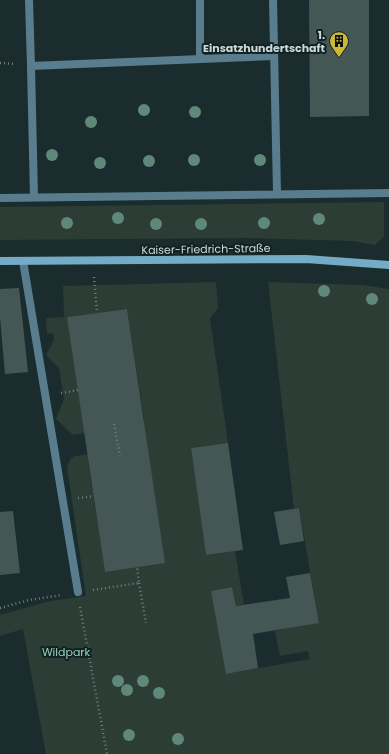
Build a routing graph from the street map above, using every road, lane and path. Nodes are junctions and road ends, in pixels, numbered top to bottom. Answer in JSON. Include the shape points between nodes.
{"nodes":[{"id":1,"x":29,"y":0,"type":"edge"},
{"id":2,"x":200,"y":0,"type":"edge"},
{"id":3,"x":273,"y":0,"type":"edge"},
{"id":4,"x":274,"y":56,"type":"junction"},
{"id":5,"x":200,"y":59,"type":"junction"},
{"id":6,"x":32,"y":66,"type":"junction"},
{"id":7,"x":277,"y":193,"type":"junction"},
{"id":8,"x":389,"y":193,"type":"edge"},
{"id":9,"x":34,"y":197,"type":"junction"},
{"id":10,"x":0,"y":198,"type":"edge"},
{"id":11,"x":23,"y":261,"type":"junction"},
{"id":12,"x":0,"y":262,"type":"edge"},
{"id":13,"x":389,"y":265,"type":"edge"},
{"id":14,"x":94,"y":277,"type":"dead end"},
{"id":15,"x":97,"y":313,"type":"dead end"},
{"id":16,"x":114,"y":424,"type":"dead end"},
{"id":17,"x":120,"y":456,"type":"dead end"},
{"id":18,"x":137,"y":567,"type":"dead end"},
{"id":19,"x":139,"y":583,"type":"junction"},
{"id":20,"x":78,"y":592,"type":"junction"},
{"id":21,"x":0,"y":608,"type":"edge"},
{"id":22,"x":146,"y":623,"type":"dead end"},
{"id":23,"x":107,"y":754,"type":"edge"}],
"edges":[{"from":1,"to":6,"type":"lane"},
{"from":2,"to":5,"type":"lane"},
{"from":3,"to":4,"type":"lane"},
{"from":4,"to":5,"type":"lane"},
{"from":4,"to":7,"type":"lane"},
{"from":5,"to":6,"type":"lane"},
{"from":6,"to":9,"type":"lane"},
{"from":7,"to":8,"type":"lane"},
{"from":7,"to":9,"type":"lane"},
{"from":9,"to":10,"type":"lane"},
{"from":11,"to":12,"type":"street","name":"Kaiser-Friedrich-Straße"},
{"from":11,"to":13,"type":"street","name":"Kaiser-Friedrich-Straße","via":[[306,259]]},
{"from":11,"to":20,"type":"lane"},
{"from":14,"to":15,"type":"path"},
{"from":16,"to":17,"type":"path"},
{"from":18,"to":19,"type":"path"},
{"from":19,"to":20,"type":"path"},
{"from":19,"to":22,"type":"path"},
{"from":20,"to":21,"type":"path","via":[[29,600]]},
{"from":20,"to":23,"type":"path"}]}
